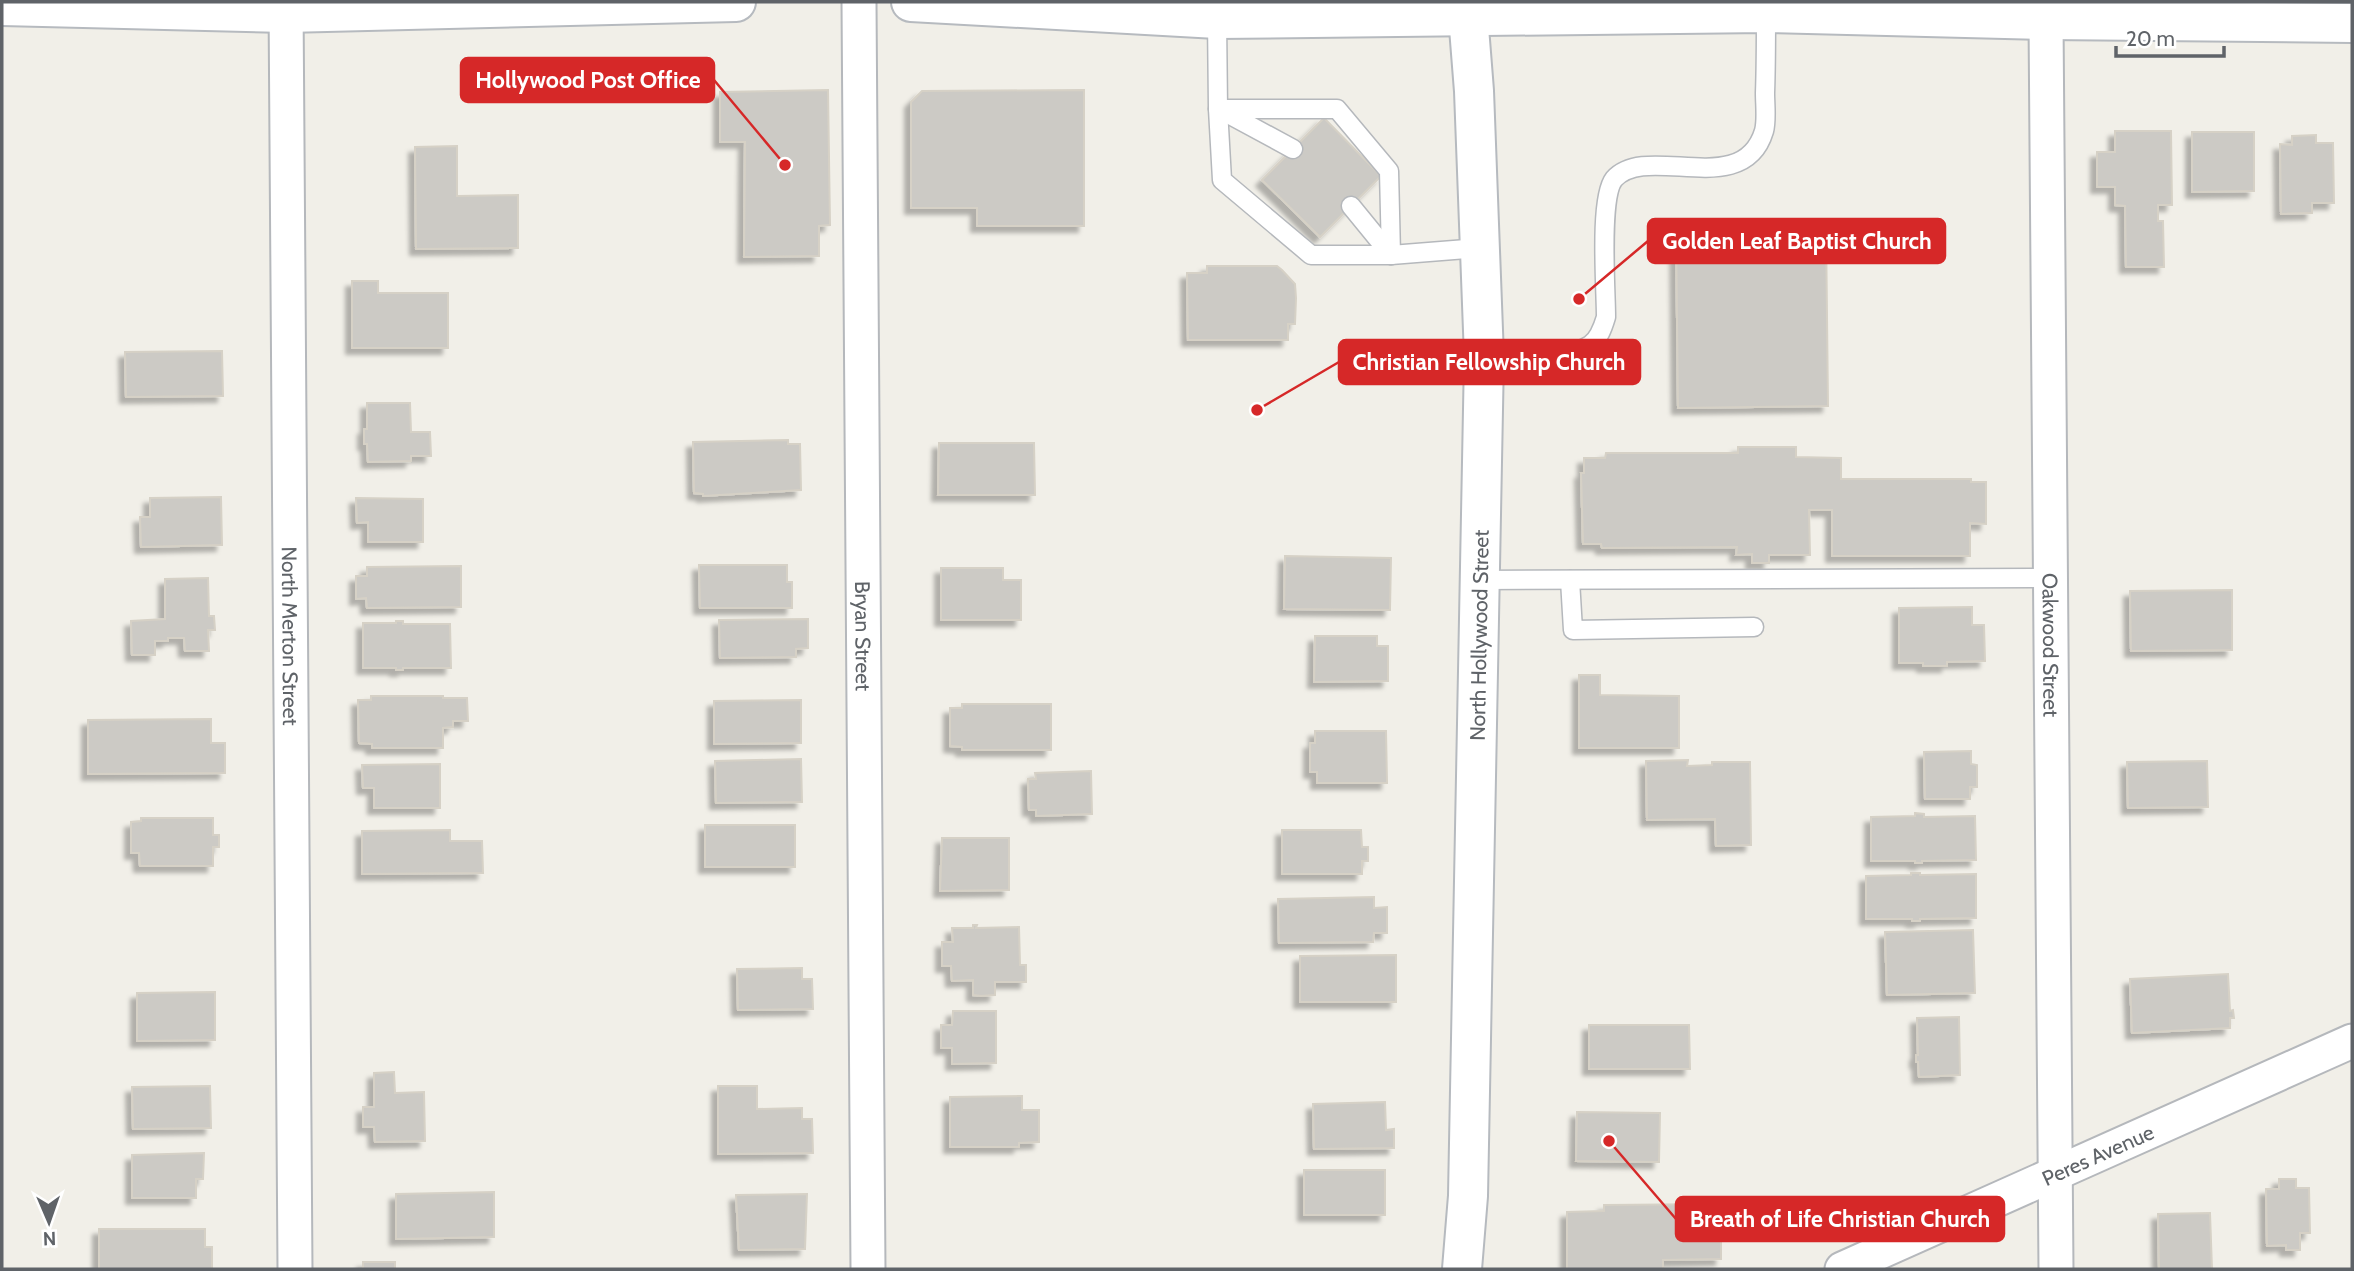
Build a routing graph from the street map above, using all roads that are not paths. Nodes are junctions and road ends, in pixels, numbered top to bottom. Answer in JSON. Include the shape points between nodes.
{"nodes":[{"id":1,"x":736,"y":2,"type":"edge"},
{"id":2,"x":859,"y":2,"type":"edge"},
{"id":3,"x":911,"y":2,"type":"edge"},
{"id":4,"x":642,"y":3,"type":"edge"},
{"id":5,"x":97,"y":5,"type":"edge"},
{"id":6,"x":487,"y":5,"type":"edge"},
{"id":7,"x":2,"y":6,"type":"edge"},
{"id":8,"x":286,"y":7,"type":"edge"},
{"id":9,"x":1467,"y":8,"type":"edge"},
{"id":10,"x":1766,"y":13,"type":"junction"},
{"id":11,"x":1217,"y":19,"type":"junction"},
{"id":12,"x":2046,"y":20,"type":"junction"},
{"id":13,"x":2352,"y":23,"type":"edge"},
{"id":14,"x":1218,"y":109,"type":"junction"},
{"id":15,"x":1293,"y":149,"type":"dead end"},
{"id":16,"x":1351,"y":206,"type":"dead end"},
{"id":17,"x":1479,"y":248,"type":"junction"},
{"id":18,"x":1391,"y":255,"type":"junction"},
{"id":19,"x":1484,"y":357,"type":"junction"},
{"id":20,"x":2050,"y":578,"type":"junction"},
{"id":21,"x":1480,"y":580,"type":"junction"},
{"id":22,"x":1570,"y":580,"type":"junction"},
{"id":23,"x":1754,"y":627,"type":"dead end"},
{"id":24,"x":2352,"y":1041,"type":"edge"},
{"id":25,"x":2055,"y":1175,"type":"junction"},
{"id":26,"x":295,"y":1269,"type":"edge"},
{"id":27,"x":868,"y":1269,"type":"edge"},
{"id":28,"x":1462,"y":1269,"type":"edge"},
{"id":29,"x":1842,"y":1269,"type":"edge"},
{"id":30,"x":2056,"y":1269,"type":"edge"}],
"edges":[{"from":1,"to":4,"type":"main road"},
{"from":2,"to":27,"type":"street","name":"Bryan Street"},
{"from":3,"to":11,"type":"main road"},
{"from":4,"to":6,"type":"main road"},
{"from":5,"to":7,"type":"main road"},
{"from":5,"to":8,"type":"main road"},
{"from":6,"to":8,"type":"main road"},
{"from":8,"to":26,"type":"street","name":"North Merton Street"},
{"from":9,"to":10,"type":"main road"},
{"from":9,"to":11,"type":"main road"},
{"from":9,"to":17,"type":"main road","name":"North Hollywood Street"},
{"from":10,"to":12,"type":"main road"},
{"from":10,"to":19,"type":"lane","via":[[1765,128],[1756,149],[1741,162],[1632,167],[1614,180],[1606,199],[1606,317],[1601,331],[1590,345],[1566,354]]},
{"from":11,"to":14,"type":"lane"},
{"from":12,"to":13,"type":"main road"},
{"from":12,"to":20,"type":"street","name":"Oakwood Street"},
{"from":14,"to":15,"type":"lane"},
{"from":14,"to":18,"type":"lane","via":[[1222,180],[1301,247],[1311,255]]},
{"from":14,"to":18,"type":"lane","via":[[1337,110],[1389,171]]},
{"from":16,"to":18,"type":"lane"},
{"from":17,"to":18,"type":"lane"},
{"from":17,"to":19,"type":"main road","name":"North Hollywood Street"},
{"from":19,"to":21,"type":"main road","name":"North Hollywood Street"},
{"from":20,"to":22,"type":"lane"},
{"from":20,"to":25,"type":"street","name":"Oakwood Street"},
{"from":21,"to":22,"type":"lane"},
{"from":21,"to":28,"type":"main road","name":"North Hollywood Street","via":[[1468,1196]]},
{"from":22,"to":23,"type":"lane","via":[[1573,630]]},
{"from":24,"to":25,"type":"street","name":"Peres Avenue"},
{"from":25,"to":29,"type":"street","name":"Peres Avenue"},
{"from":25,"to":30,"type":"street","name":"Oakwood Street"}]}
